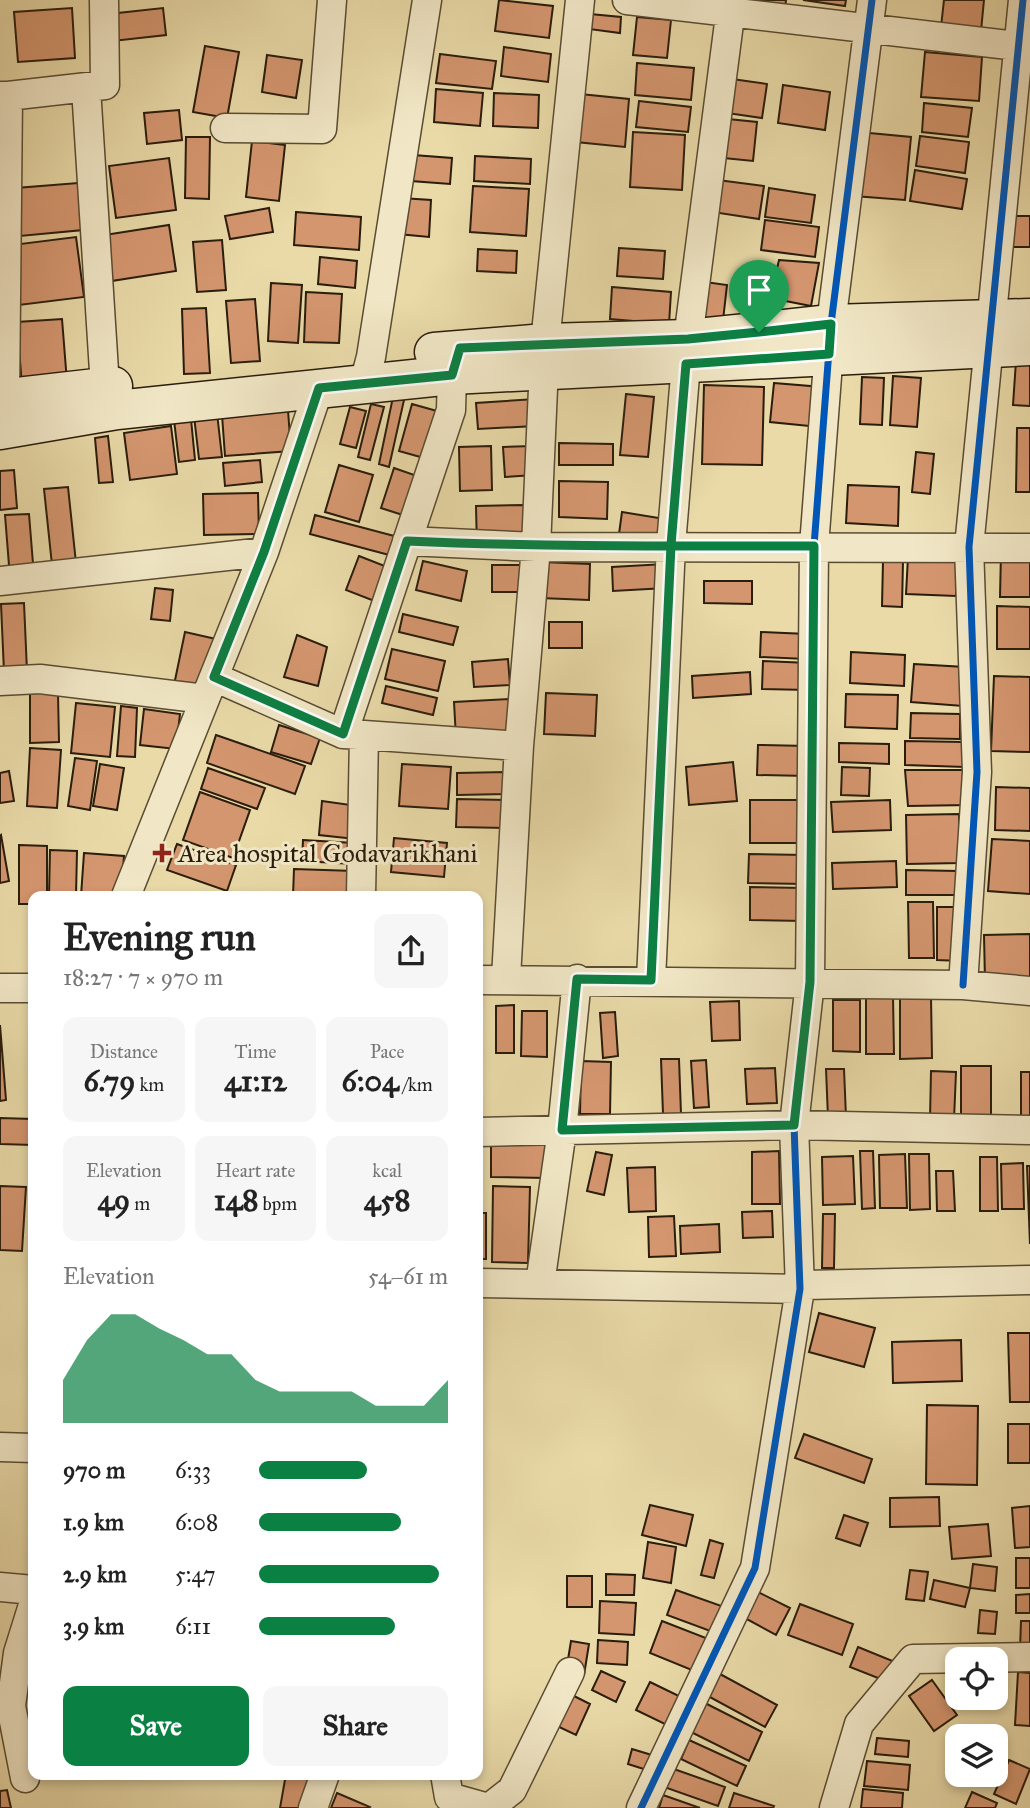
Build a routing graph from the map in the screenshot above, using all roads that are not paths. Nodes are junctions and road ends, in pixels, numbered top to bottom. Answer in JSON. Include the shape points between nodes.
{"nodes":[{"id":1,"x":104,"y":0,"type":"edge"},
{"id":2,"x":332,"y":0,"type":"edge"},
{"id":3,"x":428,"y":0,"type":"edge"},
{"id":4,"x":580,"y":0,"type":"edge"},
{"id":5,"x":628,"y":0,"type":"edge"},
{"id":6,"x":872,"y":0,"type":"edge"},
{"id":7,"x":1023,"y":0,"type":"edge"},
{"id":8,"x":731,"y":6,"type":"edge"},
{"id":9,"x":869,"y":29,"type":"junction"},
{"id":10,"x":1017,"y":46,"type":"junction"},
{"id":11,"x":86,"y":88,"type":"junction"},
{"id":12,"x":4,"y":96,"type":"edge"},
{"id":13,"x":225,"y":128,"type":"dead end"},
{"id":14,"x":1030,"y":318,"type":"edge"},
{"id":15,"x":988,"y":334,"type":"junction"},
{"id":16,"x":830,"y":339,"type":"junction"},
{"id":17,"x":1030,"y":346,"type":"edge"},
{"id":18,"x":687,"y":351,"type":"junction"},
{"id":19,"x":544,"y":357,"type":"junction"},
{"id":20,"x":456,"y":362,"type":"junction"},
{"id":21,"x":368,"y":370,"type":"junction"},
{"id":22,"x":106,"y":387,"type":"junction"},
{"id":23,"x":319,"y":388,"type":"junction"},
{"id":24,"x":2,"y":409,"type":"edge"},
{"id":25,"x":407,"y":541,"type":"junction"},
{"id":26,"x":671,"y":545,"type":"junction"},
{"id":27,"x":814,"y":546,"type":"junction"},
{"id":28,"x":536,"y":547,"type":"junction"},
{"id":29,"x":969,"y":547,"type":"junction"},
{"id":30,"x":1030,"y":548,"type":"edge"},
{"id":31,"x":264,"y":552,"type":"junction"},
{"id":32,"x":0,"y":581,"type":"edge"},
{"id":33,"x":0,"y":681,"type":"edge"},
{"id":34,"x":210,"y":688,"type":"junction"},
{"id":35,"x":353,"y":735,"type":"junction"},
{"id":36,"x":519,"y":746,"type":"junction"},
{"id":37,"x":128,"y":891,"type":"edge"},
{"id":38,"x":361,"y":891,"type":"edge"},
{"id":39,"x":506,"y":978,"type":"junction"},
{"id":40,"x":577,"y":979,"type":"junction"},
{"id":41,"x":483,"y":980,"type":"edge"},
{"id":42,"x":651,"y":980,"type":"junction"},
{"id":43,"x":810,"y":982,"type":"junction"},
{"id":44,"x":963,"y":985,"type":"junction"},
{"id":45,"x":0,"y":988,"type":"edge"},
{"id":46,"x":28,"y":988,"type":"edge"},
{"id":47,"x":1030,"y":991,"type":"edge"},
{"id":48,"x":794,"y":1125,"type":"junction"},
{"id":49,"x":562,"y":1130,"type":"junction"},
{"id":50,"x":1030,"y":1130,"type":"edge"},
{"id":51,"x":483,"y":1132,"type":"edge"},
{"id":52,"x":1030,"y":1280,"type":"edge"},
{"id":53,"x":483,"y":1283,"type":"edge"},
{"id":54,"x":540,"y":1284,"type":"junction"},
{"id":55,"x":800,"y":1289,"type":"junction"},
{"id":56,"x":0,"y":1447,"type":"edge"},
{"id":57,"x":28,"y":1448,"type":"edge"},
{"id":58,"x":0,"y":1587,"type":"edge"},
{"id":59,"x":28,"y":1590,"type":"edge"},
{"id":60,"x":28,"y":1621,"type":"edge"},
{"id":61,"x":1030,"y":1657,"type":"edge"},
{"id":62,"x":570,"y":1672,"type":"dead end"},
{"id":63,"x":25,"y":1778,"type":"dead end"},
{"id":64,"x":323,"y":1780,"type":"edge"},
{"id":65,"x":446,"y":1780,"type":"edge"},
{"id":66,"x":313,"y":1808,"type":"edge"},
{"id":67,"x":489,"y":1808,"type":"edge"},
{"id":68,"x":641,"y":1808,"type":"edge"},
{"id":69,"x":834,"y":1808,"type":"edge"}],
"edges":[{"from":1,"to":11,"type":"street","via":[[104,85]]},
{"from":2,"to":13,"type":"street","via":[[322,129]]},
{"from":3,"to":21,"type":"street"},
{"from":4,"to":19,"type":"street"},
{"from":5,"to":8,"type":"street"},
{"from":6,"to":9,"type":"street"},
{"from":7,"to":10,"type":"street"},
{"from":8,"to":9,"type":"street"},
{"from":8,"to":18,"type":"street"},
{"from":9,"to":10,"type":"street"},
{"from":9,"to":16,"type":"street"},
{"from":10,"to":15,"type":"street"},
{"from":11,"to":12,"type":"street"},
{"from":11,"to":22,"type":"street"},
{"from":12,"to":24,"type":"street"},
{"from":14,"to":15,"type":"main road"},
{"from":15,"to":16,"type":"main road"},
{"from":15,"to":17,"type":"main road"},
{"from":15,"to":29,"type":"street"},
{"from":16,"to":18,"type":"main road"},
{"from":16,"to":27,"type":"street"},
{"from":18,"to":19,"type":"main road"},
{"from":18,"to":26,"type":"street"},
{"from":19,"to":20,"type":"main road"},
{"from":19,"to":28,"type":"street"},
{"from":20,"to":21,"type":"main road"},
{"from":20,"to":25,"type":"street","via":[[451,410]]},
{"from":21,"to":22,"type":"main road"},
{"from":21,"to":23,"type":"main road"},
{"from":22,"to":24,"type":"main road"},
{"from":23,"to":24,"type":"main road","via":[[117,410]]},
{"from":23,"to":31,"type":"street"},
{"from":25,"to":28,"type":"street"},
{"from":25,"to":35,"type":"street"},
{"from":26,"to":27,"type":"street"},
{"from":26,"to":28,"type":"street"},
{"from":26,"to":42,"type":"street"},
{"from":27,"to":29,"type":"street"},
{"from":27,"to":43,"type":"street"},
{"from":28,"to":36,"type":"street"},
{"from":29,"to":30,"type":"street"},
{"from":29,"to":44,"type":"street","via":[[977,772]]},
{"from":31,"to":32,"type":"street"},
{"from":31,"to":34,"type":"street"},
{"from":33,"to":34,"type":"street"},
{"from":34,"to":35,"type":"street"},
{"from":34,"to":37,"type":"street"},
{"from":35,"to":36,"type":"street"},
{"from":35,"to":38,"type":"street"},
{"from":36,"to":39,"type":"street"},
{"from":39,"to":40,"type":"street"},
{"from":39,"to":41,"type":"street"},
{"from":40,"to":42,"type":"street"},
{"from":40,"to":49,"type":"street"},
{"from":42,"to":43,"type":"street"},
{"from":43,"to":44,"type":"street"},
{"from":43,"to":48,"type":"street"},
{"from":44,"to":47,"type":"street"},
{"from":45,"to":46,"type":"street"},
{"from":48,"to":49,"type":"street"},
{"from":48,"to":50,"type":"street"},
{"from":48,"to":55,"type":"street"},
{"from":49,"to":51,"type":"street"},
{"from":49,"to":54,"type":"street"},
{"from":52,"to":55,"type":"street","via":[[805,1285]]},
{"from":53,"to":54,"type":"street"},
{"from":54,"to":55,"type":"street"},
{"from":55,"to":68,"type":"street","via":[[755,1568]]},
{"from":56,"to":57,"type":"street"},
{"from":58,"to":59,"type":"street"},
{"from":60,"to":63,"type":"street","via":[[18,1653],[11,1706]]},
{"from":61,"to":69,"type":"street","via":[[913,1659],[859,1724]]},
{"from":62,"to":67,"type":"street","via":[[512,1790]]},
{"from":64,"to":66,"type":"street"},
{"from":65,"to":67,"type":"street","via":[[449,1797]]}]}
